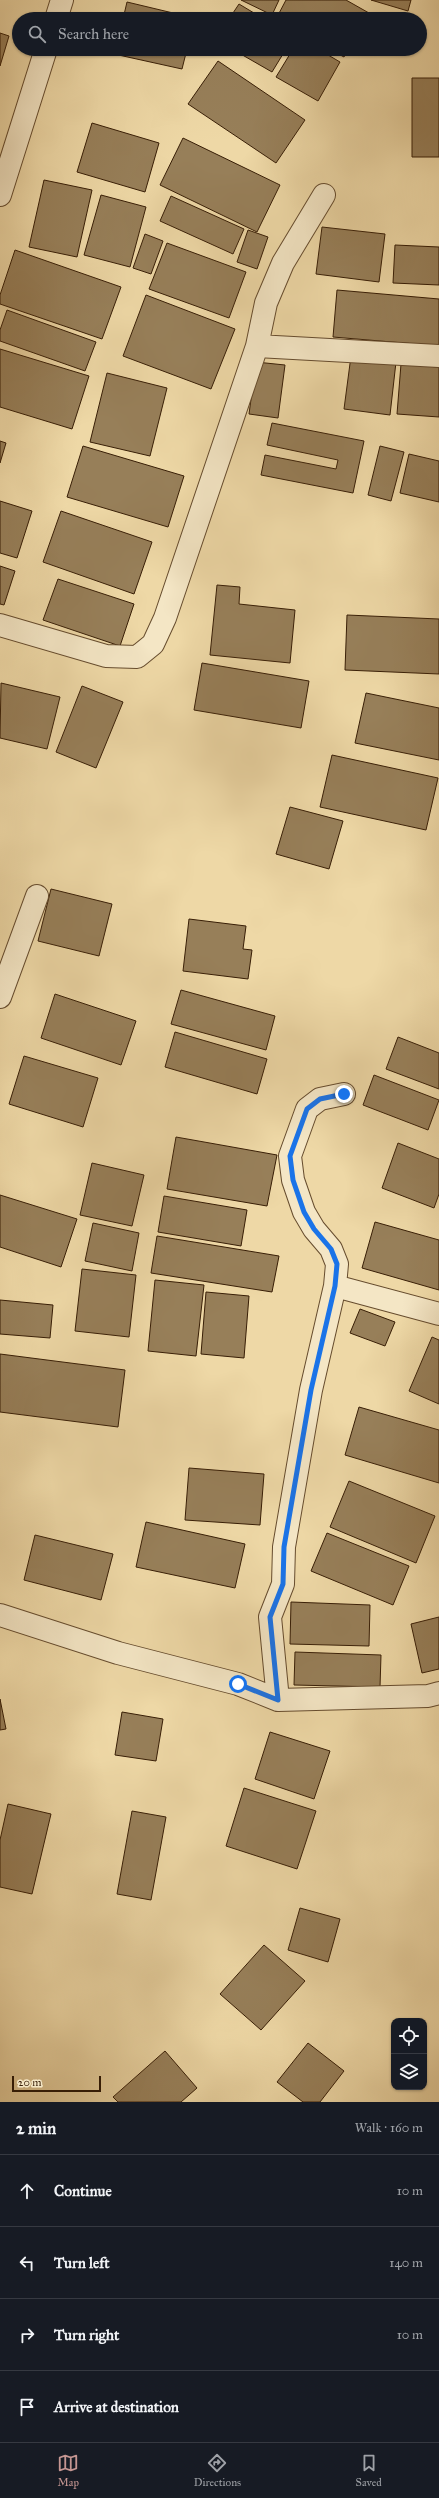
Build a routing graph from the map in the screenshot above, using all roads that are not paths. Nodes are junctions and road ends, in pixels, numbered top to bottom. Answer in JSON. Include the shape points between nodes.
{"nodes":[{"id":1,"x":61,"y":0,"type":"edge"},
{"id":2,"x":58,"y":12,"type":"edge"},
{"id":3,"x":44,"y":56,"type":"edge"},
{"id":4,"x":0,"y":195,"type":"edge"},
{"id":5,"x":324,"y":195,"type":"dead end"},
{"id":6,"x":257,"y":346,"type":"junction"},
{"id":7,"x":439,"y":356,"type":"edge"},
{"id":8,"x":0,"y":624,"type":"edge"},
{"id":9,"x":37,"y":896,"type":"dead end"},
{"id":10,"x":0,"y":997,"type":"edge"},
{"id":11,"x":344,"y":1094,"type":"dead end"},
{"id":12,"x":335,"y":1286,"type":"junction"},
{"id":13,"x":439,"y":1314,"type":"edge"},
{"id":14,"x":0,"y":1614,"type":"edge"},
{"id":15,"x":439,"y":1694,"type":"edge"},
{"id":16,"x":278,"y":1700,"type":"junction"}],
"edges":[{"from":1,"to":2,"type":"street"},
{"from":3,"to":4,"type":"street"},
{"from":5,"to":6,"type":"street","via":[[283,263],[266,303]]},
{"from":6,"to":7,"type":"street"},
{"from":6,"to":8,"type":"street","via":[[165,618],[153,644],[138,657],[106,656]]},
{"from":9,"to":10,"type":"street"},
{"from":11,"to":12,"type":"street","via":[[320,1099],[307,1109],[290,1156],[293,1180],[304,1212],[331,1249],[337,1264]]},
{"from":12,"to":13,"type":"street"},
{"from":12,"to":16,"type":"street","via":[[311,1390],[284,1547],[283,1584],[270,1617]]},
{"from":14,"to":16,"type":"street","via":[[118,1653],[238,1684]]},
{"from":15,"to":16,"type":"street"}]}
